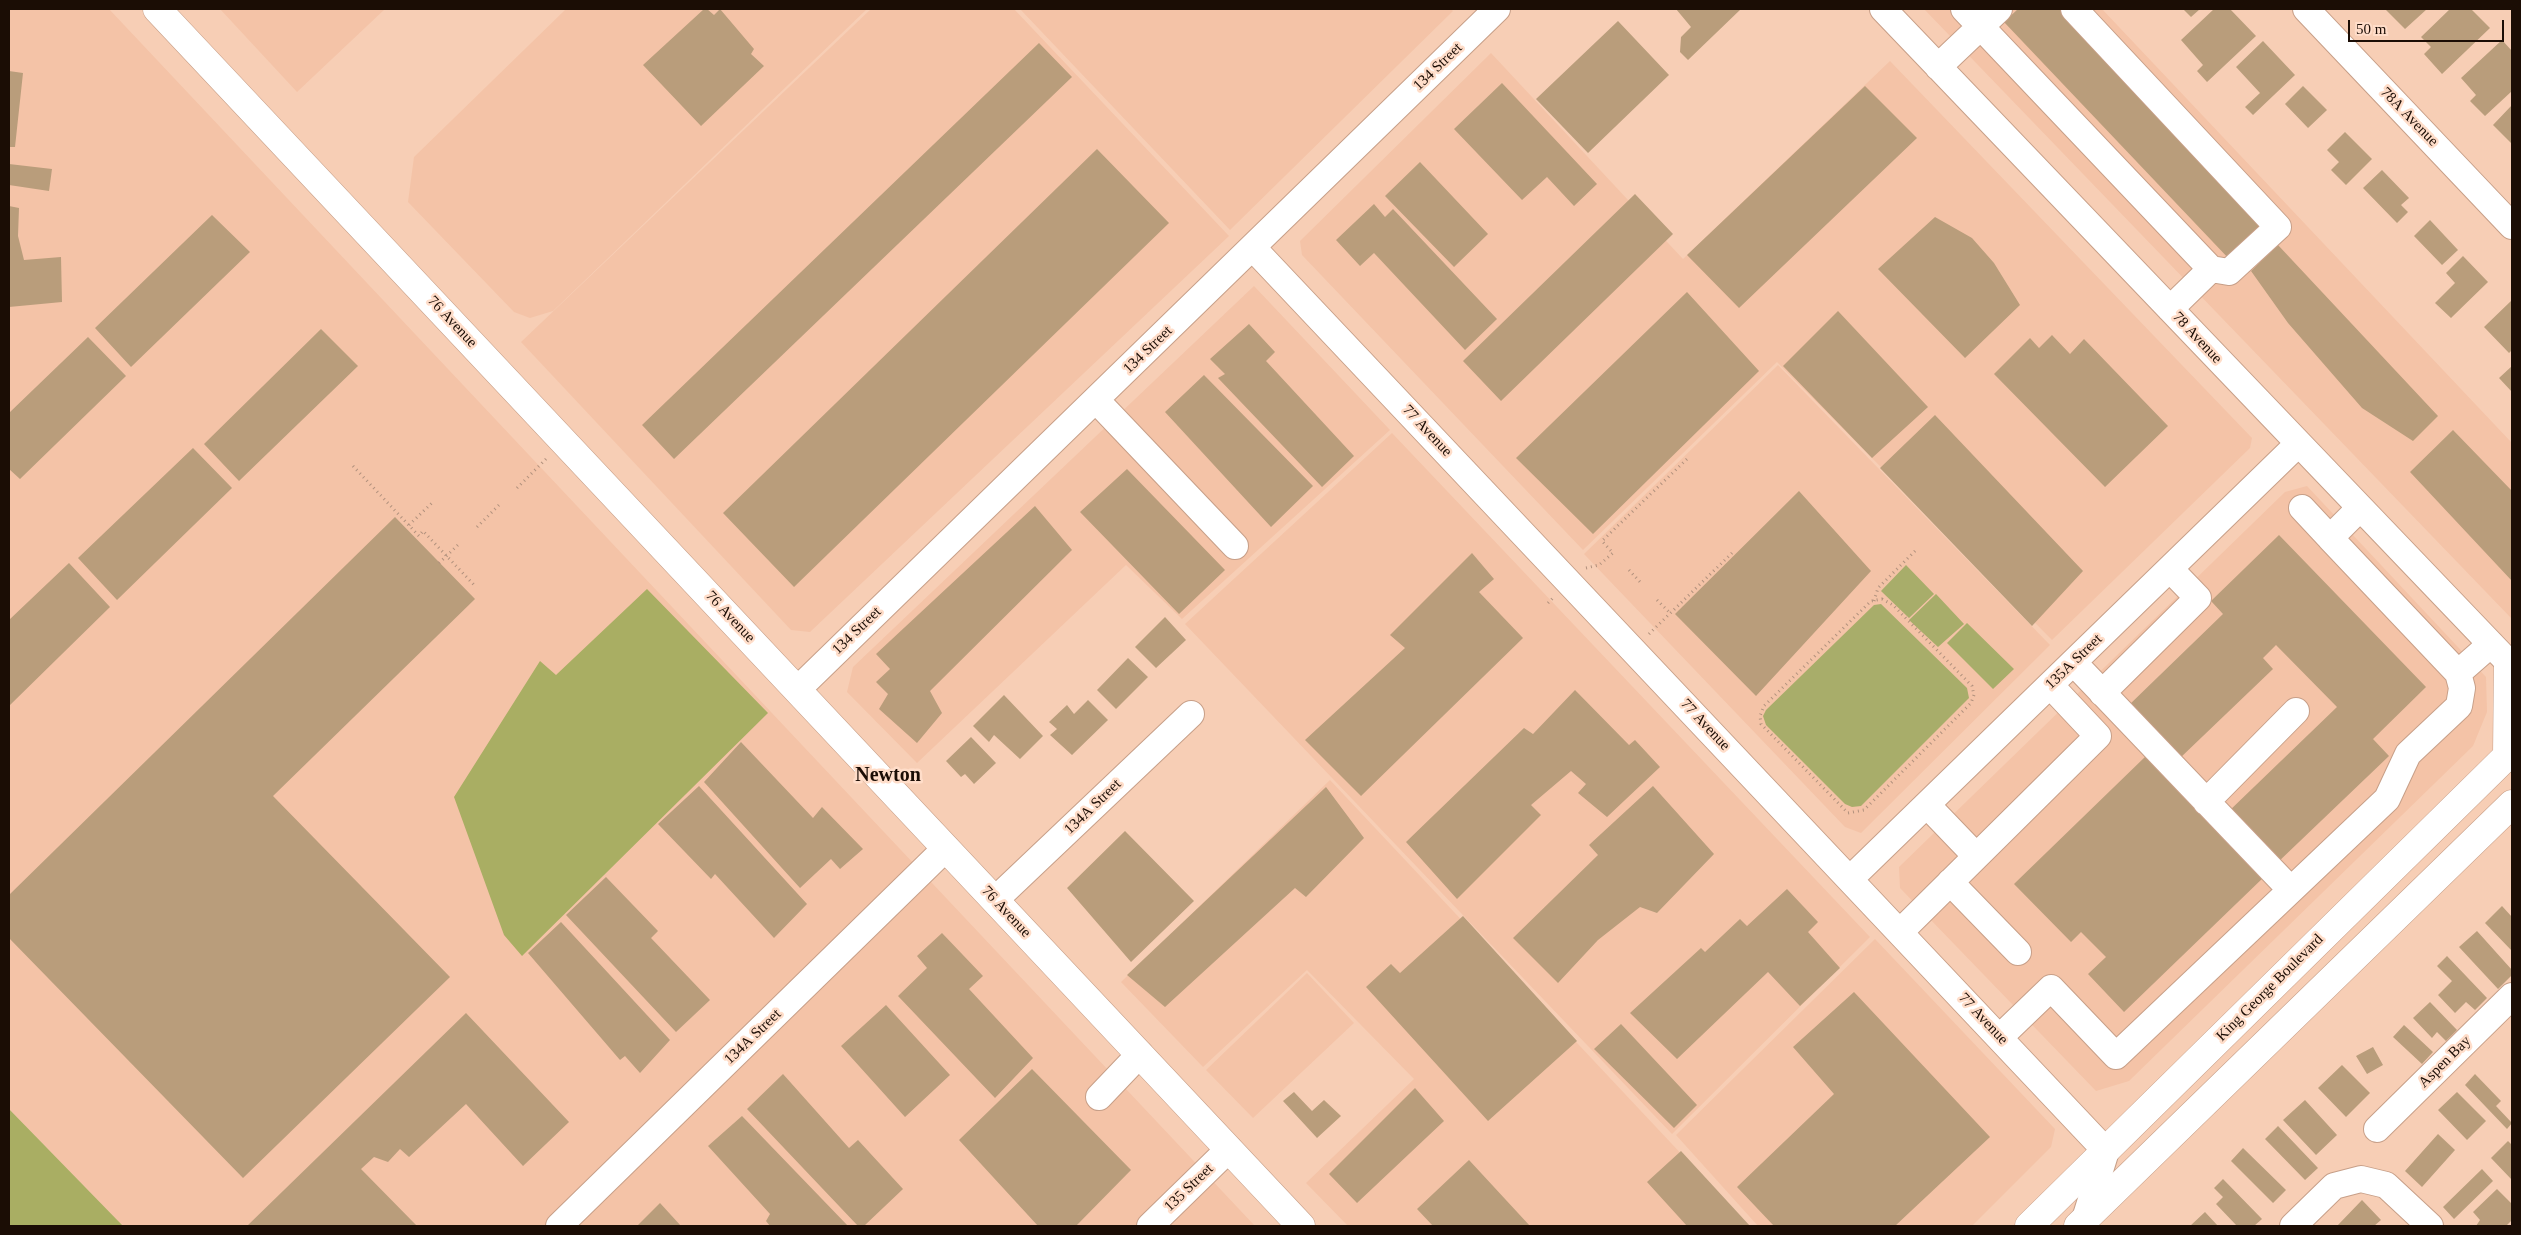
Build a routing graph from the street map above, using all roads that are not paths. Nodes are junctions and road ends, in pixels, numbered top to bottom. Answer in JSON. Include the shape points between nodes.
{"nodes":[{"id":1,"x":157,"y":9,"type":"edge"},
{"id":2,"x":1498,"y":9,"type":"edge"},
{"id":3,"x":1883,"y":9,"type":"edge"},
{"id":4,"x":2074,"y":9,"type":"edge"},
{"id":5,"x":2306,"y":9,"type":"edge"},
{"id":6,"x":1981,"y":15,"type":"edge"},
{"id":7,"x":1938,"y":67,"type":"junction"},
{"id":8,"x":2512,"y":226,"type":"edge"},
{"id":9,"x":1253,"y":248,"type":"junction"},
{"id":10,"x":2210,"y":269,"type":"junction"},
{"id":11,"x":2170,"y":308,"type":"junction"},
{"id":12,"x":1096,"y":400,"type":"junction"},
{"id":13,"x":2298,"y":444,"type":"junction"},
{"id":14,"x":2302,"y":508,"type":"dead end"},
{"id":15,"x":2360,"y":508,"type":"junction"},
{"id":16,"x":2330,"y":538,"type":"junction"},
{"id":17,"x":1235,"y":546,"type":"dead end"},
{"id":18,"x":2170,"y":569,"type":"junction"},
{"id":19,"x":2506,"y":659,"type":"edge"},
{"id":20,"x":2074,"y":663,"type":"junction"},
{"id":21,"x":2458,"y":673,"type":"junction"},
{"id":22,"x":2050,"y":686,"type":"junction"},
{"id":23,"x":798,"y":689,"type":"junction"},
{"id":24,"x":2102,"y":693,"type":"junction"},
{"id":25,"x":2296,"y":711,"type":"dead end"},
{"id":26,"x":1191,"y":714,"type":"dead end"},
{"id":27,"x":2510,"y":754,"type":"edge"},
{"id":28,"x":2206,"y":802,"type":"junction"},
{"id":29,"x":2512,"y":804,"type":"edge"},
{"id":30,"x":1927,"y":805,"type":"junction"},
{"id":31,"x":946,"y":848,"type":"junction"},
{"id":32,"x":1976,"y":856,"type":"junction"},
{"id":33,"x":1850,"y":879,"type":"junction"},
{"id":34,"x":1950,"y":882,"type":"junction"},
{"id":35,"x":2291,"y":890,"type":"junction"},
{"id":36,"x":995,"y":900,"type":"junction"},
{"id":37,"x":1900,"y":932,"type":"junction"},
{"id":38,"x":2018,"y":952,"type":"dead end"},
{"id":39,"x":2512,"y":996,"type":"edge"},
{"id":40,"x":2000,"y":1037,"type":"junction"},
{"id":41,"x":1140,"y":1054,"type":"junction"},
{"id":42,"x":1099,"y":1097,"type":"dead end"},
{"id":43,"x":2377,"y":1129,"type":"dead end"},
{"id":44,"x":1229,"y":1149,"type":"junction"},
{"id":45,"x":2106,"y":1150,"type":"junction"},
{"id":46,"x":2081,"y":1223,"type":"edge"},
{"id":47,"x":559,"y":1226,"type":"edge"},
{"id":48,"x":1150,"y":1226,"type":"edge"},
{"id":49,"x":1300,"y":1226,"type":"edge"},
{"id":50,"x":2029,"y":1226,"type":"edge"},
{"id":51,"x":2293,"y":1226,"type":"edge"},
{"id":52,"x":2430,"y":1226,"type":"edge"}],
"edges":[{"from":1,"to":23,"type":"main road","name":"76 Avenue"},
{"from":2,"to":9,"type":"street","name":"134 Street"},
{"from":3,"to":7,"type":"street","name":"78 Avenue"},
{"from":4,"to":10,"type":"street","via":[[2278,227],[2229,272]]},
{"from":5,"to":8,"type":"street","name":"78A Avenue"},
{"from":6,"to":7,"type":"street"},
{"from":6,"to":10,"type":"street"},
{"from":7,"to":11,"type":"street","name":"78 Avenue"},
{"from":9,"to":12,"type":"street","name":"134 Street"},
{"from":9,"to":33,"type":"street","name":"77 Avenue"},
{"from":10,"to":11,"type":"street"},
{"from":11,"to":13,"type":"street","name":"78 Avenue"},
{"from":12,"to":17,"type":"street"},
{"from":12,"to":23,"type":"street","name":"134 Street"},
{"from":13,"to":15,"type":"street","name":"78 Avenue"},
{"from":13,"to":18,"type":"street","name":"135A Street"},
{"from":14,"to":16,"type":"street"},
{"from":15,"to":16,"type":"street"},
{"from":15,"to":19,"type":"street","name":"78 Avenue"},
{"from":16,"to":21,"type":"street"},
{"from":18,"to":20,"type":"street","name":"135A Street"},
{"from":18,"to":24,"type":"street","via":[[2198,598]]},
{"from":19,"to":21,"type":"street"},
{"from":19,"to":27,"type":"main road"},
{"from":20,"to":22,"type":"street","name":"135A Street"},
{"from":20,"to":24,"type":"street"},
{"from":21,"to":35,"type":"street","via":[[2462,688],[2459,706],[2408,754],[2387,799]]},
{"from":22,"to":30,"type":"street","name":"135A Street"},
{"from":22,"to":32,"type":"street","via":[[2098,736]]},
{"from":23,"to":31,"type":"main road","name":"76 Avenue"},
{"from":24,"to":28,"type":"street"},
{"from":25,"to":28,"type":"street"},
{"from":26,"to":36,"type":"street","name":"134A Street"},
{"from":27,"to":45,"type":"main road","name":"King George Boulevard"},
{"from":28,"to":35,"type":"street"},
{"from":29,"to":46,"type":"main road"},
{"from":30,"to":32,"type":"street"},
{"from":30,"to":33,"type":"street","name":"135A Street"},
{"from":31,"to":36,"type":"main road","name":"76 Avenue"},
{"from":31,"to":47,"type":"street","name":"134A Street"},
{"from":32,"to":34,"type":"street"},
{"from":33,"to":37,"type":"street","name":"77 Avenue"},
{"from":34,"to":37,"type":"street"},
{"from":34,"to":38,"type":"street"},
{"from":35,"to":40,"type":"street","via":[[2116,1056],[2051,988]]},
{"from":36,"to":41,"type":"main road","name":"76 Avenue"},
{"from":37,"to":40,"type":"street","name":"77 Avenue"},
{"from":39,"to":43,"type":"street","name":"Aspen Bay"},
{"from":40,"to":45,"type":"street","name":"77 Avenue"},
{"from":41,"to":42,"type":"street"},
{"from":41,"to":44,"type":"main road","name":"76 Avenue"},
{"from":44,"to":48,"type":"street","name":"135 Street"},
{"from":44,"to":49,"type":"main road","name":"76 Avenue"},
{"from":45,"to":46,"type":"street"},
{"from":45,"to":50,"type":"main road","name":"King George Boulevard"},
{"from":51,"to":52,"type":"street","via":[[2334,1186],[2361,1179],[2386,1185]]}]}
